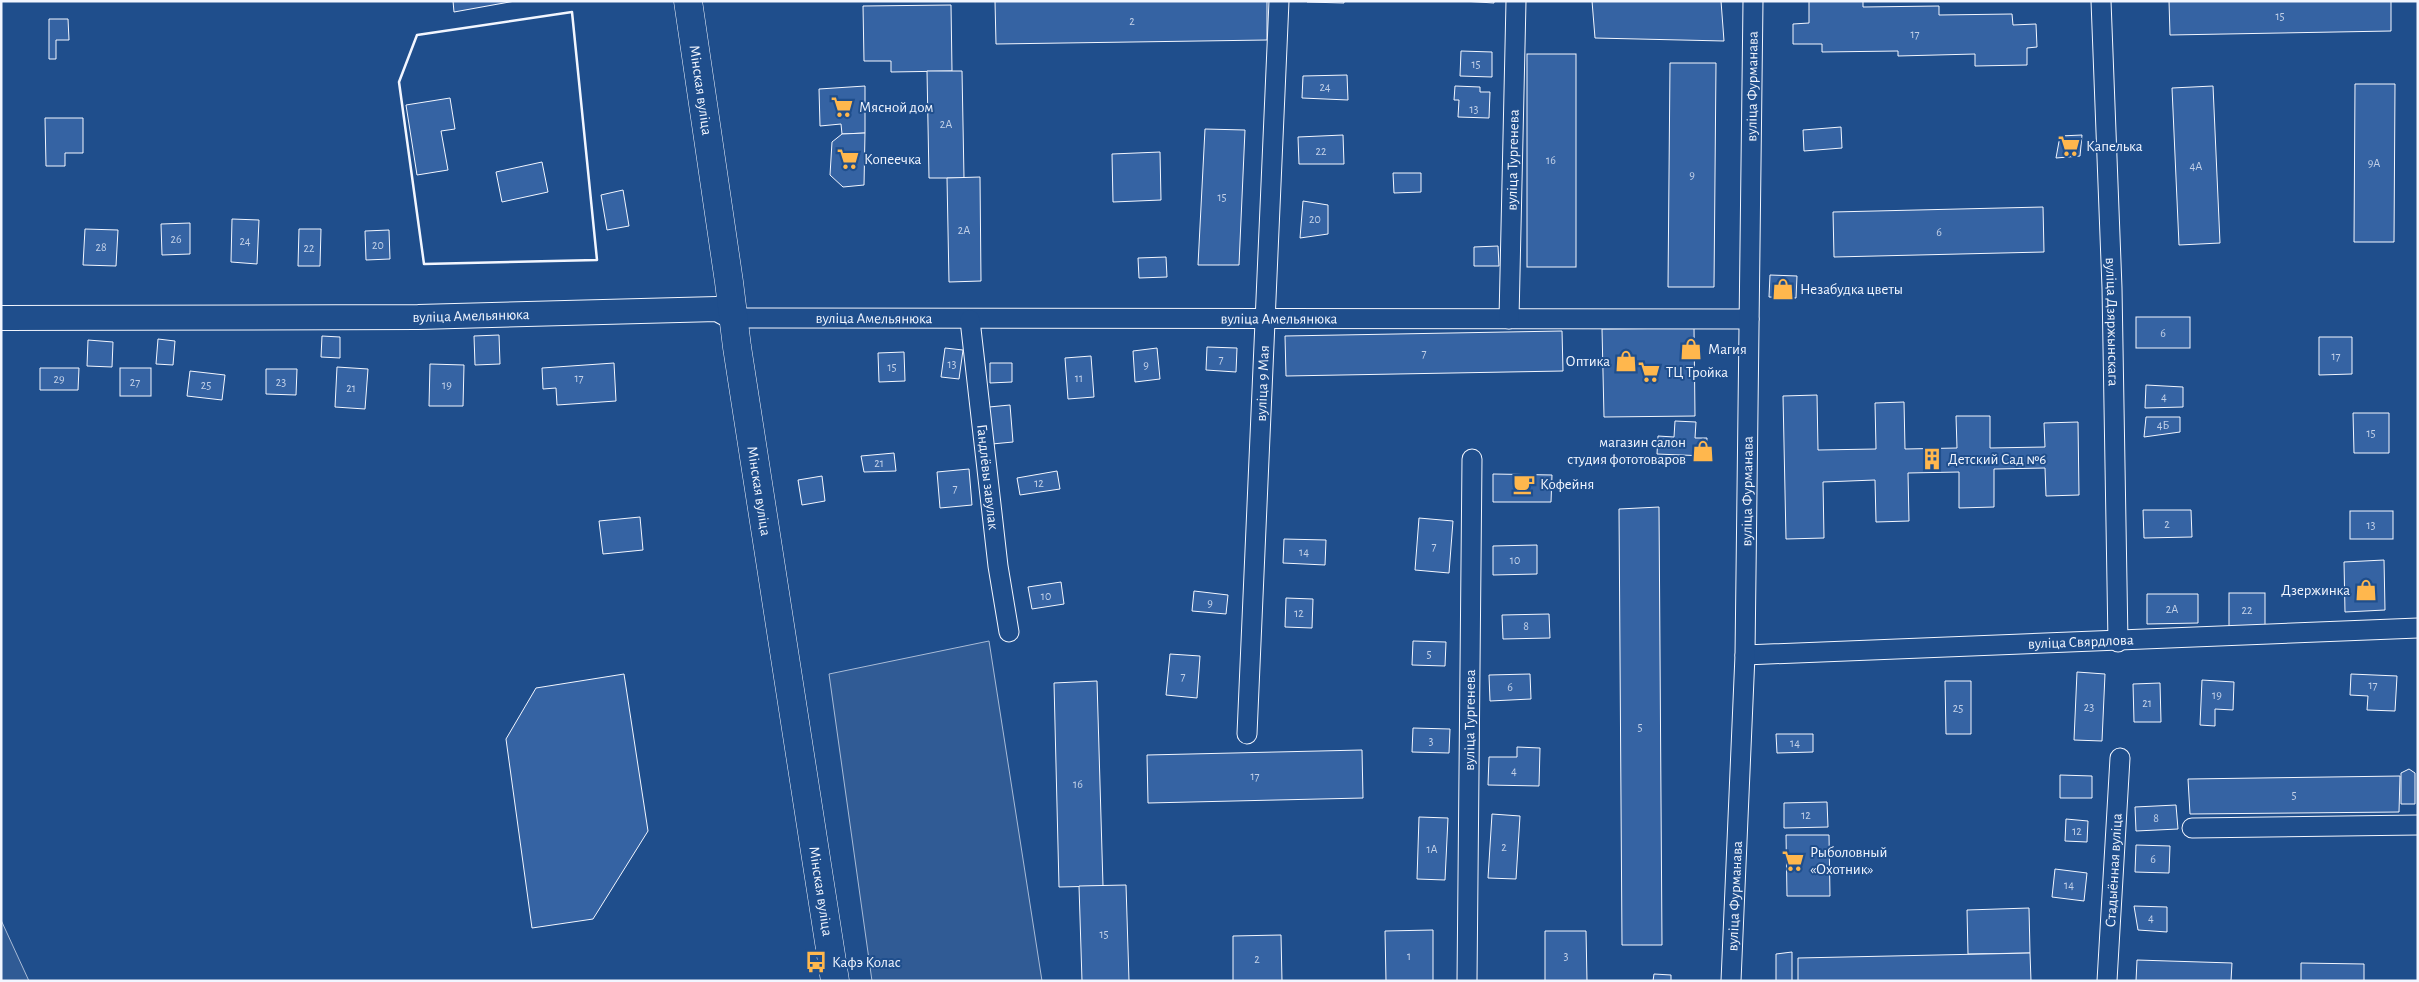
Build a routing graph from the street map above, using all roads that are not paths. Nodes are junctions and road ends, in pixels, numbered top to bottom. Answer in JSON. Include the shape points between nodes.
{"nodes":[{"id":1,"x":688,"y":1,"type":"edge"},
{"id":2,"x":1279,"y":1,"type":"edge"},
{"id":3,"x":1516,"y":1,"type":"edge"},
{"id":4,"x":1753,"y":1,"type":"edge"},
{"id":5,"x":2101,"y":1,"type":"edge"},
{"id":6,"x":1,"y":318,"type":"edge"},
{"id":7,"x":734,"y":318,"type":"junction"},
{"id":8,"x":1267,"y":319,"type":"junction"},
{"id":9,"x":1509,"y":319,"type":"junction"},
{"id":10,"x":1749,"y":319,"type":"junction"},
{"id":11,"x":970,"y":320,"type":"junction"},
{"id":12,"x":1472,"y":459,"type":"dead end"},
{"id":13,"x":2418,"y":628,"type":"edge"},
{"id":14,"x":1009,"y":632,"type":"dead end"},
{"id":15,"x":2118,"y":642,"type":"junction"},
{"id":16,"x":1745,"y":655,"type":"junction"},
{"id":17,"x":1247,"y":734,"type":"dead end"},
{"id":18,"x":2120,"y":758,"type":"dead end"},
{"id":19,"x":2418,"y":825,"type":"edge"},
{"id":20,"x":2192,"y":828,"type":"dead end"},
{"id":21,"x":835,"y":981,"type":"edge"},
{"id":22,"x":1467,"y":981,"type":"edge"},
{"id":23,"x":1731,"y":981,"type":"edge"},
{"id":24,"x":2107,"y":981,"type":"edge"}],
"edges":[{"from":1,"to":7,"type":"main road","name":"Мінская вуліца"},
{"from":2,"to":8,"type":"street","name":"вуліца 9 Мая"},
{"from":3,"to":9,"type":"street","name":"вуліца Тургенева"},
{"from":4,"to":10,"type":"street","name":"вуліца Фурманава"},
{"from":5,"to":15,"type":"street","name":"вуліца Дзяржынскага","via":[[2112,288]]},
{"from":6,"to":7,"type":"street","name":"вуліца Амельянюка","via":[[408,317],[717,309]]},
{"from":7,"to":11,"type":"street","name":"вуліца Амельянюка"},
{"from":7,"to":21,"type":"main road","name":"Мінская вуліца"},
{"from":8,"to":9,"type":"street","name":"вуліца Амельянюка"},
{"from":8,"to":11,"type":"street","name":"вуліца Амельянюка"},
{"from":8,"to":17,"type":"street","name":"вуліца 9 Мая"},
{"from":9,"to":10,"type":"street","name":"вуліца Амельянюка"},
{"from":10,"to":16,"type":"street","name":"вуліца Фурманава"},
{"from":11,"to":14,"type":"street","name":"Гандлёвы завулак","via":[[998,566]]},
{"from":12,"to":22,"type":"street","name":"вуліца Тургенева"},
{"from":13,"to":15,"type":"street","name":"вуліца Свярдлова"},
{"from":15,"to":16,"type":"street","name":"вуліца Свярдлова"},
{"from":16,"to":23,"type":"street","name":"вуліца Фурманава"},
{"from":18,"to":24,"type":"street","name":"Стадыённая вуліца"},
{"from":19,"to":20,"type":"street"}]}
